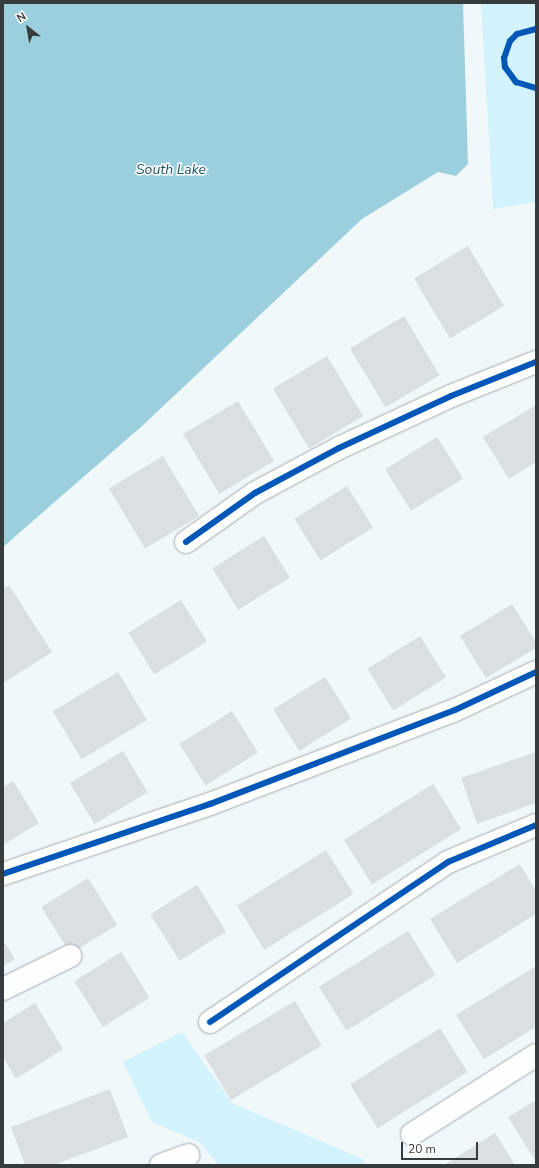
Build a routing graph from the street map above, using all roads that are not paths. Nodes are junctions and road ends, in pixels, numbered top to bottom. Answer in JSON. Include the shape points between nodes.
{"nodes":[{"id":1,"x":536,"y":362,"type":"edge"},
{"id":2,"x":186,"y":542,"type":"dead end"},
{"id":3,"x":536,"y":672,"type":"edge"},
{"id":4,"x":536,"y":825,"type":"edge"},
{"id":5,"x":3,"y":874,"type":"edge"},
{"id":6,"x":70,"y":956,"type":"dead end"},
{"id":7,"x":3,"y":989,"type":"edge"},
{"id":8,"x":210,"y":1022,"type":"dead end"},
{"id":9,"x":536,"y":1055,"type":"edge"},
{"id":10,"x":412,"y":1134,"type":"dead end"},
{"id":11,"x":188,"y":1155,"type":"dead end"},
{"id":12,"x":160,"y":1165,"type":"edge"}],
"edges":[{"from":1,"to":2,"type":"street","via":[[451,396],[339,448],[255,494]]},
{"from":3,"to":5,"type":"street","via":[[454,710],[218,801]]},
{"from":4,"to":8,"type":"street","via":[[448,862]]},
{"from":6,"to":7,"type":"street"},
{"from":9,"to":10,"type":"street"},
{"from":11,"to":12,"type":"street"}]}
